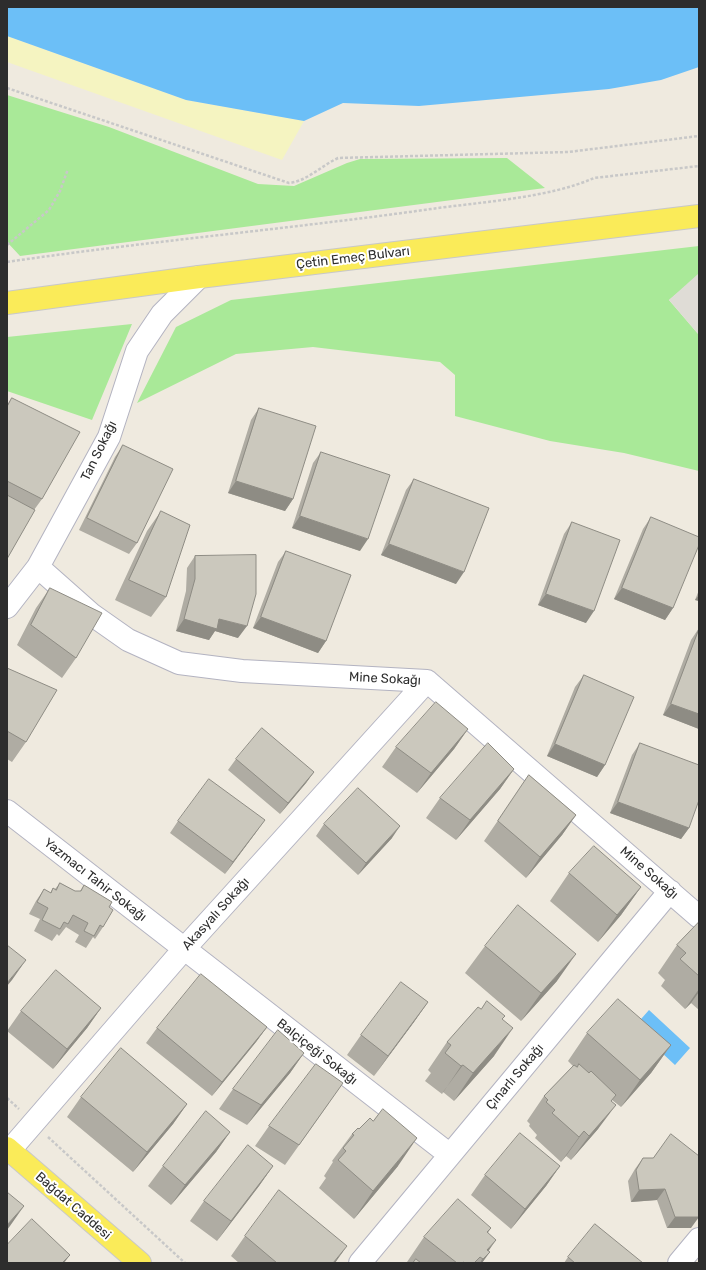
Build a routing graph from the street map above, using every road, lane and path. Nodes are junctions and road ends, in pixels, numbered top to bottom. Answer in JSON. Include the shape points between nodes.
{"nodes":[{"id":1,"x":7,"y":88,"type":"edge"},
{"id":2,"x":699,"y":136,"type":"edge"},
{"id":3,"x":699,"y":166,"type":"edge"},
{"id":4,"x":68,"y":169,"type":"dead end"},
{"id":5,"x":699,"y":216,"type":"edge"},
{"id":6,"x":7,"y":245,"type":"edge"},
{"id":7,"x":7,"y":262,"type":"edge"},
{"id":8,"x":199,"y":277,"type":"junction"},
{"id":9,"x":7,"y":302,"type":"edge"},
{"id":10,"x":38,"y":567,"type":"junction"},
{"id":11,"x":8,"y":603,"type":"edge"},
{"id":12,"x":427,"y":681,"type":"junction"},
{"id":13,"x":7,"y":811,"type":"edge"},
{"id":14,"x":670,"y":891,"type":"junction"},
{"id":15,"x":699,"y":917,"type":"edge"},
{"id":16,"x":184,"y":949,"type":"junction"},
{"id":17,"x":7,"y":1098,"type":"edge"},
{"id":18,"x":33,"y":1123,"type":"junction"},
{"id":19,"x":8,"y":1149,"type":"edge"},
{"id":20,"x":450,"y":1155,"type":"junction"},
{"id":21,"x":699,"y":1239,"type":"edge"},
{"id":22,"x":140,"y":1263,"type":"edge"},
{"id":23,"x":185,"y":1263,"type":"edge"},
{"id":24,"x":360,"y":1263,"type":"edge"},
{"id":25,"x":679,"y":1263,"type":"edge"}],
"edges":[{"from":1,"to":2,"type":"path","via":[[289,183],[300,182],[338,158],[568,152]]},
{"from":3,"to":7,"type":"path","via":[[594,178],[546,192],[406,212]]},
{"from":4,"to":6,"type":"path","via":[[49,210]]},
{"from":5,"to":8,"type":"main road","name":"Çetin Emeç Bulvarı"},
{"from":8,"to":9,"type":"main road","name":"Çetin Emeç Bulvarı"},
{"from":8,"to":10,"type":"street","name":"Tan Sokağı","via":[[162,314],[137,351],[109,437]]},
{"from":10,"to":11,"type":"street","name":"Tan Sokağı"},
{"from":10,"to":12,"type":"street","name":"Mine Sokağı","via":[[91,614],[128,640],[179,663],[242,671]]},
{"from":12,"to":14,"type":"street","name":"Mine Sokağı"},
{"from":12,"to":16,"type":"street","name":"Akasyalı Sokağı"},
{"from":13,"to":16,"type":"street","name":"Yazmacı Tahir Sokağı"},
{"from":14,"to":15,"type":"street","name":"Mine Sokağı"},
{"from":14,"to":20,"type":"street","name":"Çınarlı Sokağı"},
{"from":16,"to":18,"type":"street","name":"Akasyalı Sokağı"},
{"from":16,"to":20,"type":"street","name":"Balçiçeği Sokağı"},
{"from":17,"to":18,"type":"path"},
{"from":18,"to":19,"type":"street","name":"Akasyalı Sokağı"},
{"from":18,"to":23,"type":"path"},
{"from":19,"to":22,"type":"main road","name":"Bağdat Caddesi"},
{"from":20,"to":24,"type":"street","name":"Çınarlı Sokağı"},
{"from":21,"to":25,"type":"street"}]}
